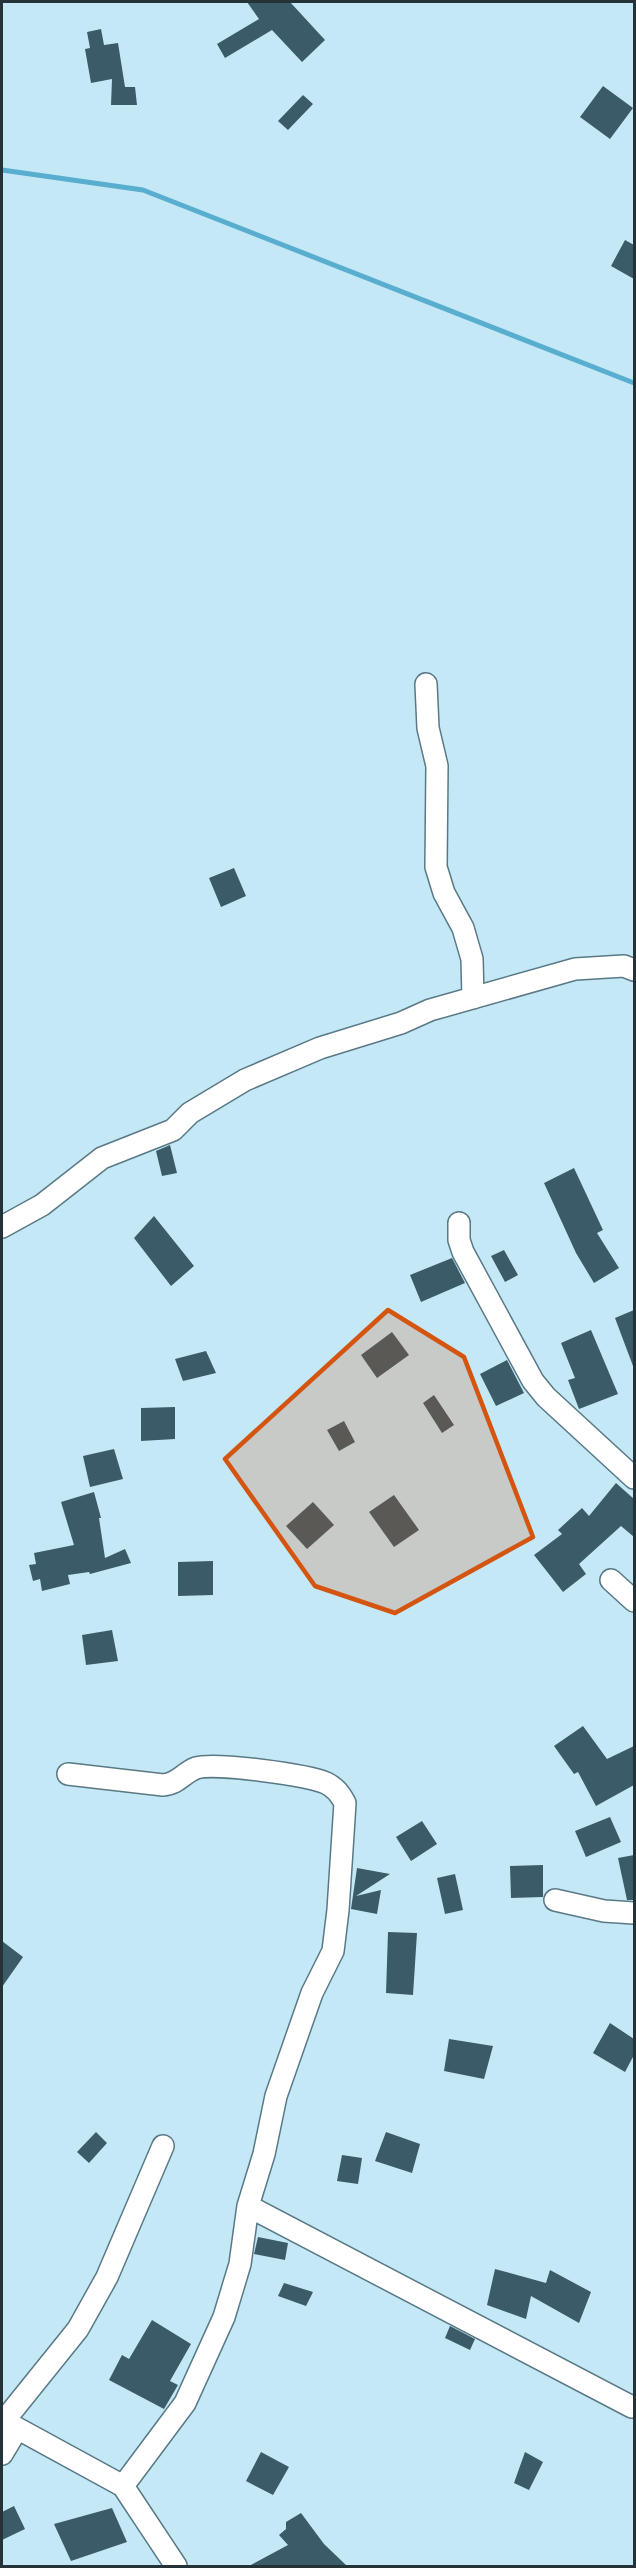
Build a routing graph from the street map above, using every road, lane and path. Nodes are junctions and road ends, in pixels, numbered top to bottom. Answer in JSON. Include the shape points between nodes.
{"nodes":[{"id":1,"x":426,"y":684,"type":"dead end"},
{"id":2,"x":634,"y":970,"type":"edge"},
{"id":3,"x":473,"y":998,"type":"junction"},
{"id":4,"x":459,"y":1223,"type":"dead end"},
{"id":5,"x":2,"y":1227,"type":"edge"},
{"id":6,"x":634,"y":1478,"type":"edge"},
{"id":7,"x":611,"y":1580,"type":"dead end"},
{"id":8,"x":634,"y":1601,"type":"edge"},
{"id":9,"x":68,"y":1774,"type":"dead end"},
{"id":10,"x":555,"y":1900,"type":"dead end"},
{"id":11,"x":634,"y":1913,"type":"edge"},
{"id":12,"x":163,"y":2146,"type":"dead end"},
{"id":13,"x":248,"y":2206,"type":"junction"},
{"id":14,"x":634,"y":2407,"type":"edge"},
{"id":15,"x":7,"y":2424,"type":"edge"},
{"id":16,"x":2,"y":2454,"type":"edge"},
{"id":17,"x":123,"y":2486,"type":"junction"},
{"id":18,"x":176,"y":2566,"type":"edge"}],
"edges":[{"from":1,"to":3,"type":"street","via":[[428,728],[437,766],[436,867],[472,959]]},
{"from":2,"to":3,"type":"street","via":[[624,966],[575,969]]},
{"from":3,"to":5,"type":"street","via":[[320,1048],[245,1080],[190,1113],[173,1130],[102,1158],[42,1205]]},
{"from":4,"to":6,"type":"street","via":[[463,1252],[533,1381]]},
{"from":7,"to":8,"type":"street"},
{"from":9,"to":13,"type":"street","via":[[164,1785],[202,1767],[301,1775],[338,1791],[345,1803],[333,1952],[312,1993],[276,2096]]},
{"from":10,"to":11,"type":"street"},
{"from":12,"to":15,"type":"street","via":[[106,2277],[78,2329]]},
{"from":13,"to":14,"type":"street"},
{"from":13,"to":17,"type":"street","via":[[240,2264],[224,2317],[185,2403]]},
{"from":15,"to":16,"type":"street"},
{"from":15,"to":17,"type":"street"},
{"from":17,"to":18,"type":"street"}]}
